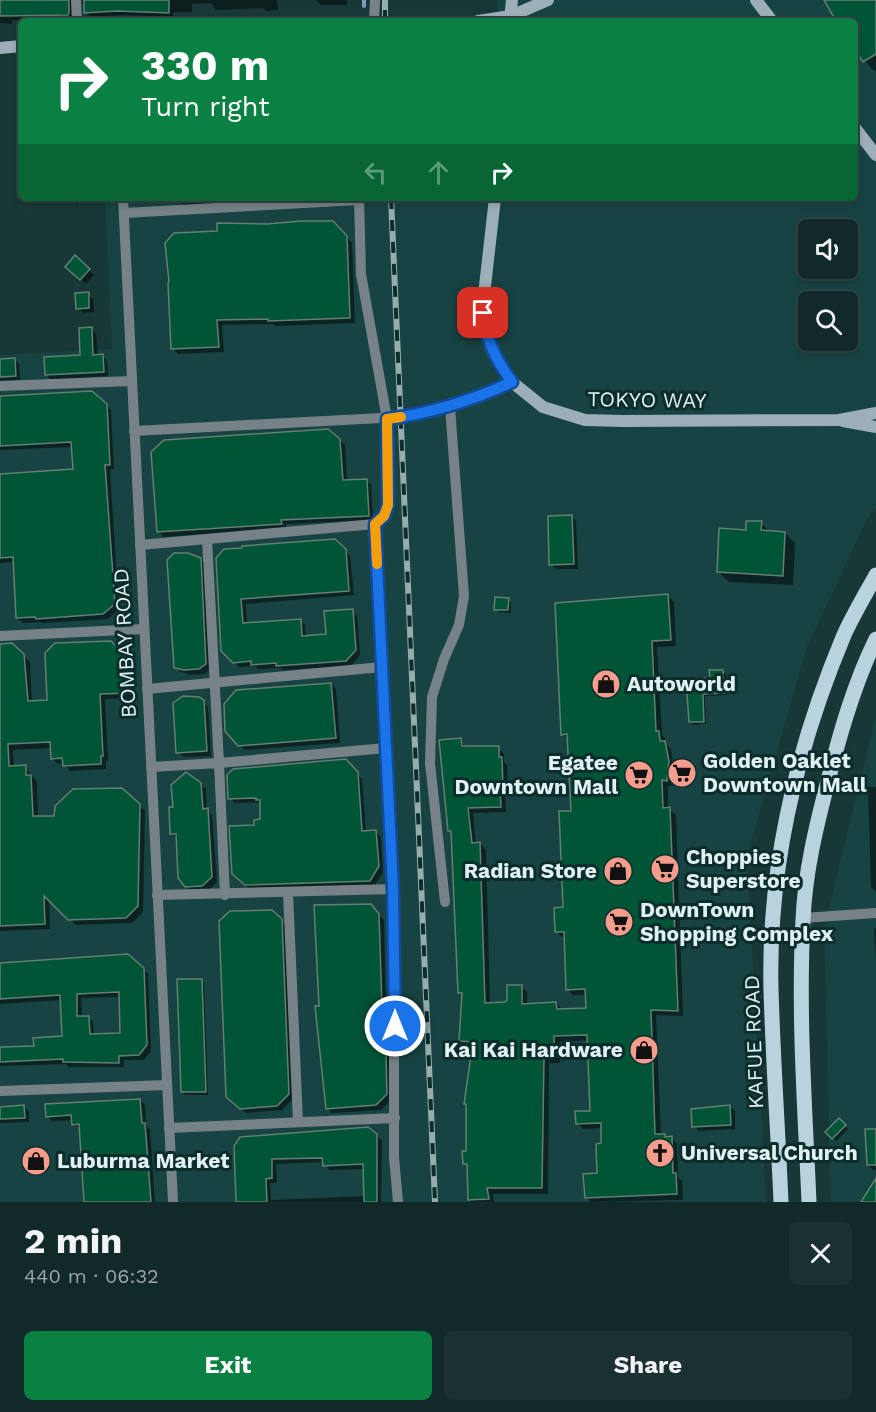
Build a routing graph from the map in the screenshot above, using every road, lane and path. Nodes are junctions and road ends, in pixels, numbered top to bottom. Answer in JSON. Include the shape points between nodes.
{"nodes":[{"id":1,"x":76,"y":0,"type":"edge"},
{"id":2,"x":375,"y":0,"type":"edge"},
{"id":3,"x":512,"y":0,"type":"edge"},
{"id":4,"x":548,"y":0,"type":"edge"},
{"id":5,"x":756,"y":0,"type":"edge"},
{"id":6,"x":77,"y":18,"type":"edge"},
{"id":7,"x":374,"y":18,"type":"edge"},
{"id":8,"x":510,"y":18,"type":"edge"},
{"id":9,"x":512,"y":18,"type":"edge"},
{"id":10,"x":770,"y":18,"type":"edge"},
{"id":11,"x":18,"y":46,"type":"edge"},
{"id":12,"x":0,"y":48,"type":"edge"},
{"id":13,"x":858,"y":132,"type":"edge"},
{"id":14,"x":876,"y":155,"type":"edge"},
{"id":15,"x":123,"y":201,"type":"edge"},
{"id":16,"x":325,"y":201,"type":"edge"},
{"id":17,"x":359,"y":201,"type":"edge"},
{"id":18,"x":495,"y":201,"type":"edge"},
{"id":19,"x":124,"y":213,"type":"junction"},
{"id":20,"x":132,"y":381,"type":"junction"},
{"id":21,"x":512,"y":382,"type":"junction"},
{"id":22,"x":0,"y":386,"type":"edge"},
{"id":23,"x":450,"y":407,"type":"junction"},
{"id":24,"x":876,"y":413,"type":"edge"},
{"id":25,"x":387,"y":419,"type":"junction"},
{"id":26,"x":839,"y":420,"type":"junction"},
{"id":27,"x":876,"y":427,"type":"edge"},
{"id":28,"x":134,"y":431,"type":"junction"},
{"id":29,"x":375,"y":524,"type":"junction"},
{"id":30,"x":207,"y":539,"type":"junction"},
{"id":31,"x":140,"y":544,"type":"junction"},
{"id":32,"x":876,"y":575,"type":"edge"},
{"id":33,"x":144,"y":629,"type":"junction"},
{"id":34,"x":0,"y":636,"type":"edge"},
{"id":35,"x":876,"y":639,"type":"edge"},
{"id":36,"x":382,"y":667,"type":"junction"},
{"id":37,"x":215,"y":682,"type":"junction"},
{"id":38,"x":147,"y":689,"type":"junction"},
{"id":39,"x":386,"y":748,"type":"junction"},
{"id":40,"x":219,"y":763,"type":"junction"},
{"id":41,"x":151,"y":767,"type":"junction"},
{"id":42,"x":393,"y":889,"type":"junction"},
{"id":43,"x":288,"y":893,"type":"junction"},
{"id":44,"x":157,"y":895,"type":"junction"},
{"id":45,"x":225,"y":895,"type":"junction"},
{"id":46,"x":445,"y":902,"type":"dead end"},
{"id":47,"x":876,"y":913,"type":"edge"},
{"id":48,"x":803,"y":918,"type":"junction"},
{"id":49,"x":167,"y":1086,"type":"junction"},
{"id":50,"x":0,"y":1090,"type":"edge"},
{"id":51,"x":395,"y":1118,"type":"junction"},
{"id":52,"x":298,"y":1122,"type":"junction"},
{"id":53,"x":169,"y":1128,"type":"junction"},
{"id":54,"x":173,"y":1202,"type":"edge"},
{"id":55,"x":398,"y":1202,"type":"edge"},
{"id":56,"x":781,"y":1202,"type":"edge"},
{"id":57,"x":809,"y":1202,"type":"edge"}],
"edges":[{"from":1,"to":6,"type":"street"},
{"from":2,"to":7,"type":"street"},
{"from":3,"to":8,"type":"main road"},
{"from":4,"to":9,"type":"main road"},
{"from":5,"to":10,"type":"main road"},
{"from":11,"to":12,"type":"main road"},
{"from":13,"to":14,"type":"main road"},
{"from":15,"to":19,"type":"street","name":"BOMBAY ROAD"},
{"from":16,"to":19,"type":"street"},
{"from":17,"to":25,"type":"street","via":[[361,274]]},
{"from":18,"to":21,"type":"main road","name":"TOKYO WAY","via":[[483,313],[492,351]]},
{"from":19,"to":20,"type":"street","name":"BOMBAY ROAD"},
{"from":20,"to":22,"type":"street"},
{"from":20,"to":28,"type":"street","name":"BOMBAY ROAD"},
{"from":21,"to":23,"type":"street"},
{"from":21,"to":26,"type":"main road","name":"TOKYO WAY","via":[[543,407],[585,420]]},
{"from":23,"to":25,"type":"street"},
{"from":23,"to":46,"type":"street","via":[[464,596],[459,625],[432,697],[430,763]]},
{"from":24,"to":26,"type":"main road","name":"TOKYO WAY"},
{"from":25,"to":28,"type":"street"},
{"from":25,"to":29,"type":"street","via":[[388,505]]},
{"from":26,"to":27,"type":"main road","name":"TOKYO WAY"},
{"from":28,"to":31,"type":"street","name":"BOMBAY ROAD"},
{"from":29,"to":30,"type":"street"},
{"from":29,"to":36,"type":"street"},
{"from":30,"to":31,"type":"street"},
{"from":30,"to":37,"type":"street"},
{"from":31,"to":33,"type":"street","name":"BOMBAY ROAD"},
{"from":32,"to":56,"type":"main road","name":"KAFUE ROAD","via":[[845,633],[820,699],[783,834],[771,988]]},
{"from":33,"to":34,"type":"street"},
{"from":33,"to":38,"type":"street","name":"BOMBAY ROAD"},
{"from":35,"to":48,"type":"main road","via":[[845,719],[813,838]]},
{"from":36,"to":37,"type":"street"},
{"from":36,"to":39,"type":"street"},
{"from":37,"to":38,"type":"street"},
{"from":37,"to":40,"type":"street"},
{"from":38,"to":41,"type":"street","name":"BOMBAY ROAD"},
{"from":39,"to":40,"type":"street"},
{"from":39,"to":42,"type":"street"},
{"from":40,"to":41,"type":"street"},
{"from":40,"to":45,"type":"street"},
{"from":41,"to":44,"type":"street","name":"BOMBAY ROAD"},
{"from":42,"to":43,"type":"street"},
{"from":42,"to":51,"type":"street"},
{"from":43,"to":45,"type":"street"},
{"from":43,"to":52,"type":"street"},
{"from":44,"to":45,"type":"street"},
{"from":44,"to":49,"type":"street","name":"BOMBAY ROAD"},
{"from":47,"to":48,"type":"street"},
{"from":48,"to":57,"type":"main road","via":[[801,1003]]},
{"from":49,"to":50,"type":"street"},
{"from":49,"to":53,"type":"street","name":"BOMBAY ROAD"},
{"from":51,"to":52,"type":"street"},
{"from":51,"to":55,"type":"street"},
{"from":52,"to":53,"type":"street"},
{"from":53,"to":54,"type":"street","name":"BOMBAY ROAD"}]}
